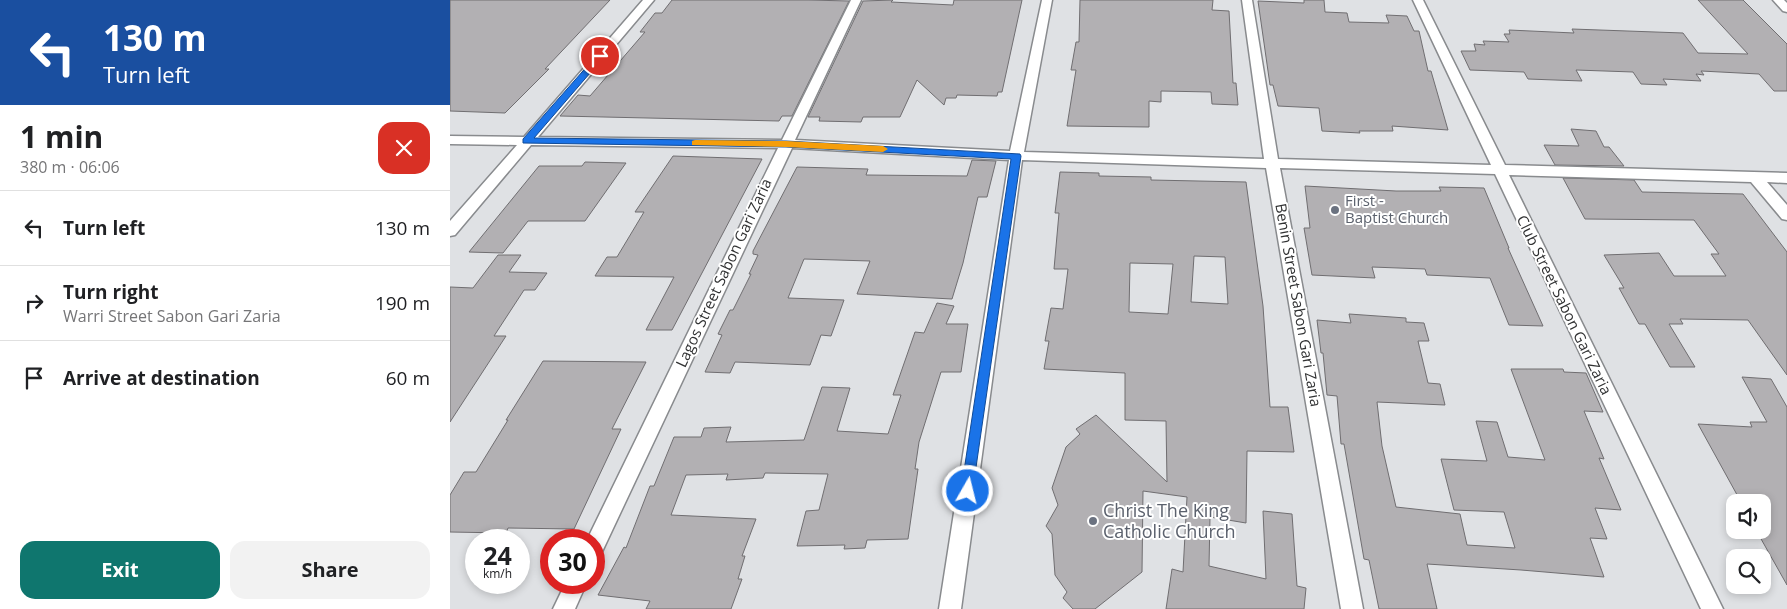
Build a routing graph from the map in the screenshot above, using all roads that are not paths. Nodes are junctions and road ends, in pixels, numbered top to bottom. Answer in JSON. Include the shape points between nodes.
{"nodes":[{"id":1,"x":649,"y":0,"type":"edge"},
{"id":2,"x":856,"y":0,"type":"edge"},
{"id":3,"x":1047,"y":0,"type":"edge"},
{"id":4,"x":1246,"y":0,"type":"edge"},
{"id":5,"x":1418,"y":0,"type":"edge"},
{"id":6,"x":1778,"y":0,"type":"edge"},
{"id":7,"x":1787,"y":9,"type":"edge"},
{"id":8,"x":450,"y":140,"type":"edge"},
{"id":9,"x":526,"y":141,"type":"junction"},
{"id":10,"x":786,"y":144,"type":"junction"},
{"id":11,"x":1016,"y":156,"type":"junction"},
{"id":12,"x":1272,"y":164,"type":"junction"},
{"id":13,"x":1498,"y":169,"type":"junction"},
{"id":14,"x":1756,"y":178,"type":"junction"},
{"id":15,"x":1787,"y":178,"type":"edge"},
{"id":16,"x":1787,"y":215,"type":"edge"},
{"id":17,"x":450,"y":231,"type":"edge"},
{"id":18,"x":603,"y":529,"type":"edge"},
{"id":19,"x":571,"y":594,"type":"edge"},
{"id":20,"x":564,"y":609,"type":"edge"},
{"id":21,"x":950,"y":609,"type":"edge"},
{"id":22,"x":1352,"y":609,"type":"edge"},
{"id":23,"x":1712,"y":609,"type":"edge"}],
"edges":[{"from":1,"to":9,"type":"street"},
{"from":2,"to":10,"type":"street","name":"Lagos Street Sabon Gari Zaria"},
{"from":3,"to":11,"type":"street"},
{"from":4,"to":12,"type":"street","name":"Benin Street Sabon Gari Zaria"},
{"from":5,"to":13,"type":"street","name":"Club Street Sabon Gari Zaria"},
{"from":6,"to":7,"type":"street"},
{"from":8,"to":9,"type":"street"},
{"from":9,"to":10,"type":"street"},
{"from":9,"to":17,"type":"street"},
{"from":10,"to":11,"type":"street"},
{"from":10,"to":18,"type":"street","name":"Lagos Street Sabon Gari Zaria"},
{"from":11,"to":12,"type":"street"},
{"from":11,"to":21,"type":"street"},
{"from":12,"to":13,"type":"street"},
{"from":12,"to":22,"type":"street","name":"Benin Street Sabon Gari Zaria"},
{"from":13,"to":14,"type":"street"},
{"from":13,"to":23,"type":"street","name":"Club Street Sabon Gari Zaria"},
{"from":14,"to":15,"type":"street"},
{"from":14,"to":16,"type":"street"},
{"from":19,"to":20,"type":"street"}]}
